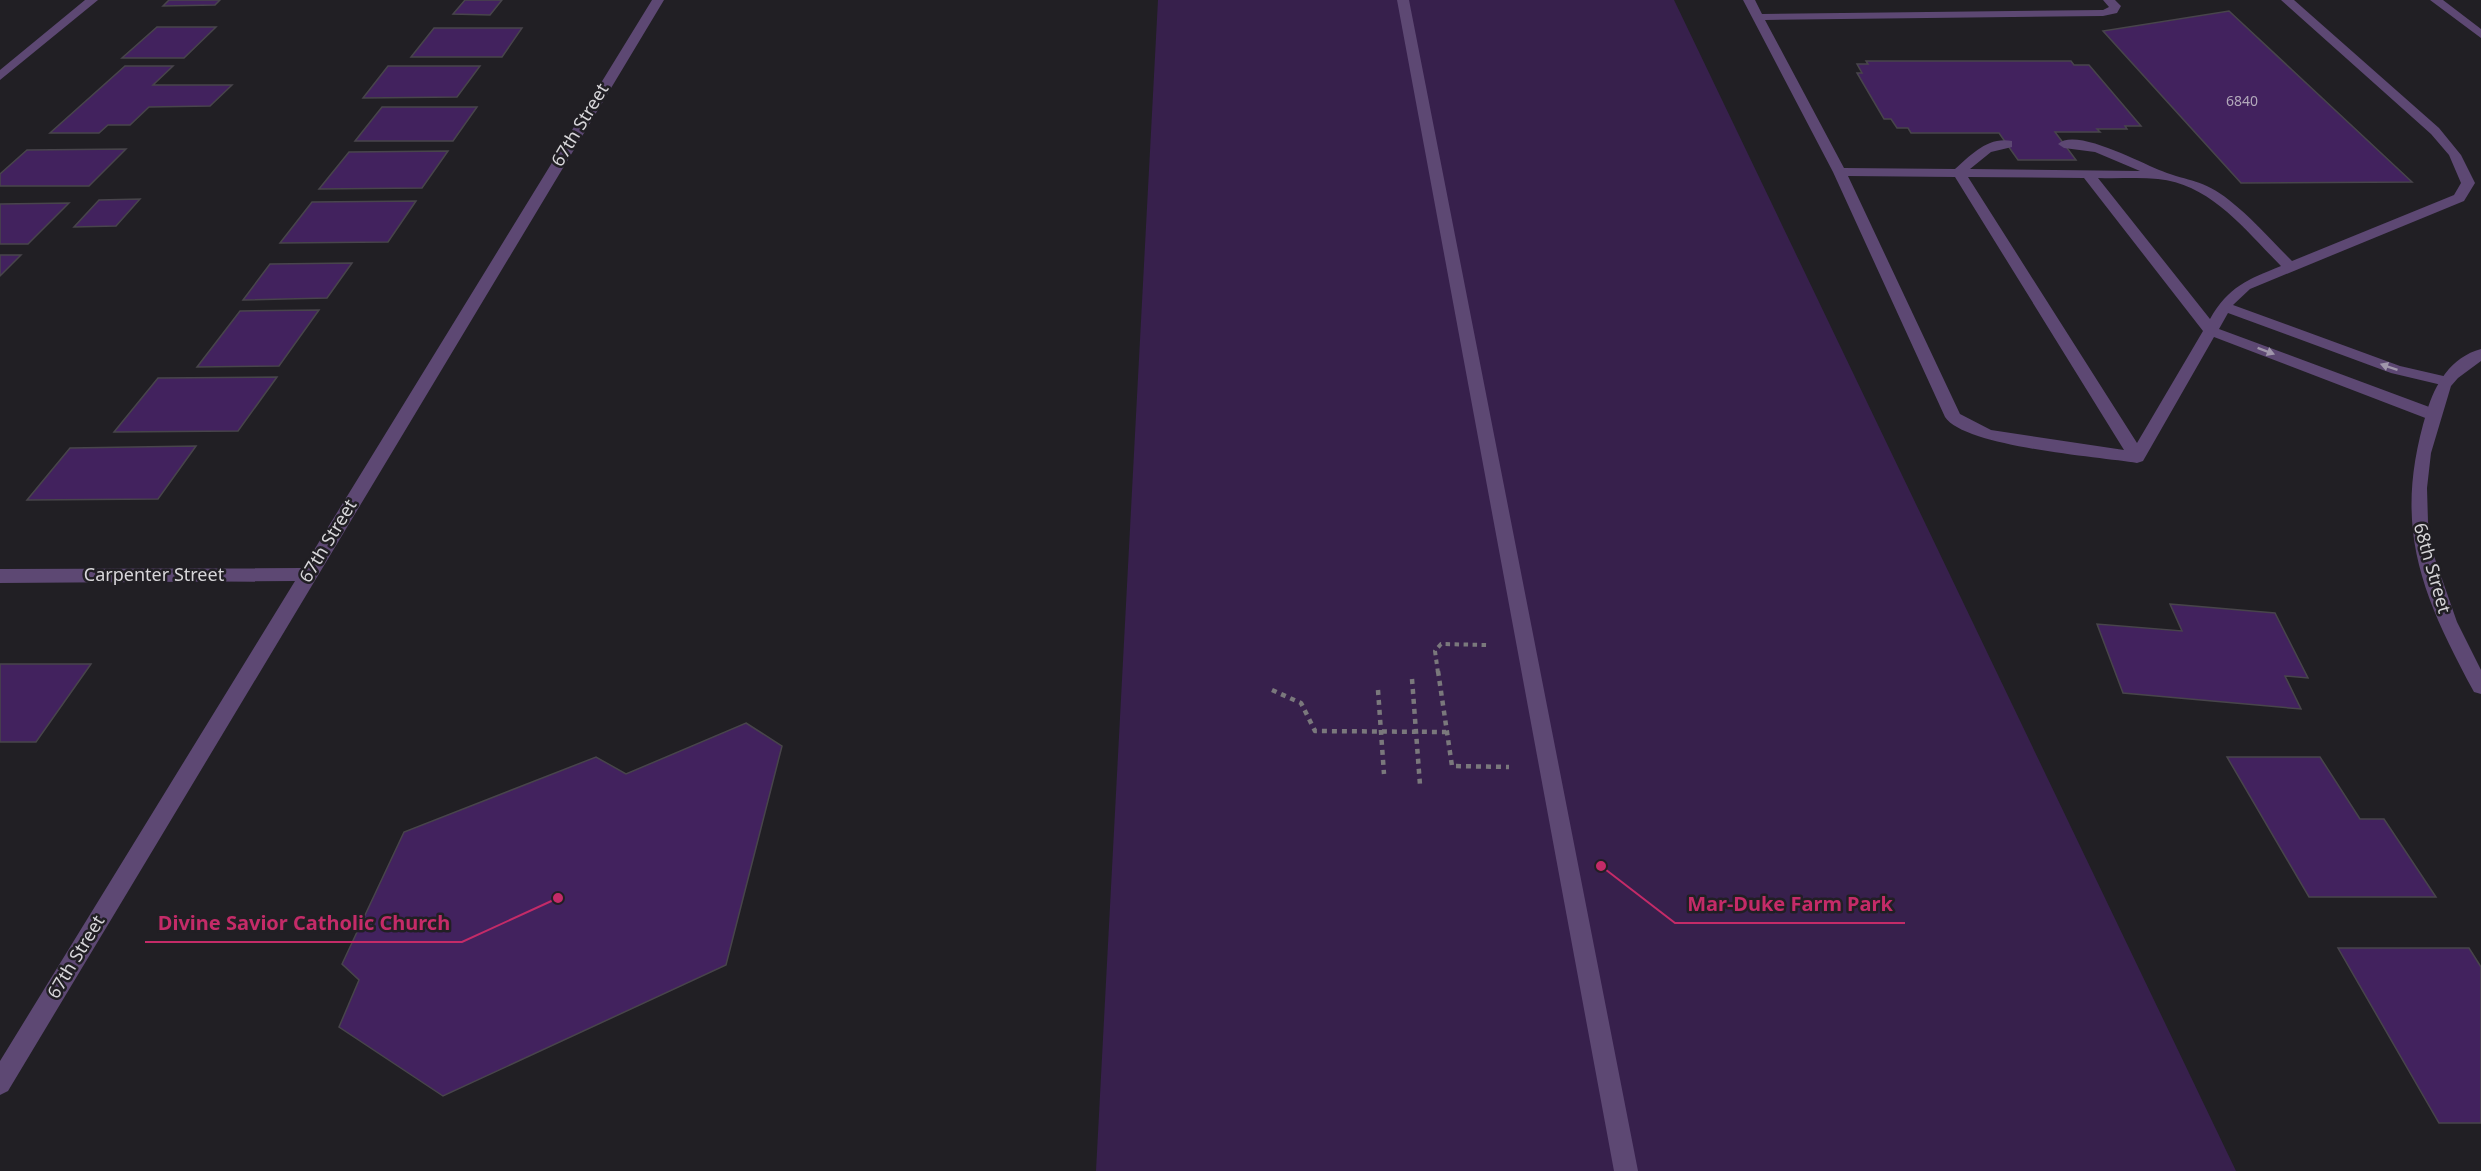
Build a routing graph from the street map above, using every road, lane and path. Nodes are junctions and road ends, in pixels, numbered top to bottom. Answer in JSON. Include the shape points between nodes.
{"nodes":[{"id":1,"x":92,"y":0,"type":"edge"},
{"id":2,"x":658,"y":0,"type":"edge"},
{"id":3,"x":1403,"y":0,"type":"edge"},
{"id":4,"x":1749,"y":0,"type":"edge"},
{"id":5,"x":2109,"y":0,"type":"edge"},
{"id":6,"x":2287,"y":0,"type":"edge"},
{"id":7,"x":2436,"y":0,"type":"edge"},
{"id":8,"x":1760,"y":17,"type":"junction"},
{"id":9,"x":2481,"y":35,"type":"edge"},
{"id":10,"x":0,"y":76,"type":"edge"},
{"id":11,"x":2007,"y":144,"type":"dead end"},
{"id":12,"x":2064,"y":144,"type":"dead end"},
{"id":13,"x":1840,"y":172,"type":"junction"},
{"id":14,"x":1959,"y":173,"type":"junction"},
{"id":15,"x":2088,"y":175,"type":"junction"},
{"id":16,"x":2160,"y":175,"type":"junction"},
{"id":17,"x":2289,"y":266,"type":"junction"},
{"id":18,"x":2225,"y":307,"type":"junction"},
{"id":19,"x":2211,"y":331,"type":"junction"},
{"id":20,"x":2481,"y":354,"type":"edge"},
{"id":21,"x":2446,"y":381,"type":"junction"},
{"id":22,"x":2434,"y":415,"type":"junction"},
{"id":23,"x":2137,"y":457,"type":"junction"},
{"id":24,"x":308,"y":574,"type":"junction"},
{"id":25,"x":0,"y":576,"type":"edge"},
{"id":26,"x":1461,"y":645,"type":"dead end"},
{"id":27,"x":1412,"y":679,"type":"dead end"},
{"id":28,"x":2481,"y":687,"type":"edge"},
{"id":29,"x":1272,"y":690,"type":"dead end"},
{"id":30,"x":1378,"y":690,"type":"dead end"},
{"id":31,"x":1381,"y":731,"type":"junction"},
{"id":32,"x":1416,"y":732,"type":"junction"},
{"id":33,"x":1446,"y":732,"type":"junction"},
{"id":34,"x":1549,"y":767,"type":"junction"},
{"id":35,"x":1384,"y":774,"type":"dead end"},
{"id":36,"x":1420,"y":785,"type":"dead end"},
{"id":37,"x":0,"y":1083,"type":"edge"},
{"id":38,"x":1626,"y":1171,"type":"edge"}],
"edges":[{"from":1,"to":10,"type":"street"},
{"from":2,"to":24,"type":"street","name":"67th Street"},
{"from":3,"to":34,"type":"street"},
{"from":4,"to":8,"type":"street"},
{"from":5,"to":8,"type":"street","via":[[2115,6],[2113,11],[2103,13]]},
{"from":6,"to":17,"type":"street","via":[[2435,131],[2454,151],[2468,183],[2459,198]]},
{"from":7,"to":9,"type":"street"},
{"from":8,"to":13,"type":"street"},
{"from":11,"to":14,"type":"street","via":[[1984,150]]},
{"from":12,"to":16,"type":"street","via":[[2081,144],[2116,154]]},
{"from":13,"to":14,"type":"street"},
{"from":13,"to":23,"type":"street","via":[[1953,417],[1989,435]]},
{"from":14,"to":15,"type":"street"},
{"from":14,"to":23,"type":"street"},
{"from":15,"to":16,"type":"street"},
{"from":15,"to":19,"type":"street"},
{"from":16,"to":17,"type":"street","via":[[2198,185],[2225,203]]},
{"from":17,"to":18,"type":"street","via":[[2245,286]]},
{"from":18,"to":19,"type":"street"},
{"from":21,"to":18,"type":"street","one_way":true,"via":[[2396,370]]},
{"from":19,"to":22,"type":"street","one_way":true},
{"from":19,"to":23,"type":"street"},
{"from":20,"to":21,"type":"street"},
{"from":21,"to":22,"type":"street","name":"68th Street"},
{"from":22,"to":28,"type":"street","name":"68th Street","via":[[2423,444],[2416,500],[2420,536],[2444,613]]},
{"from":24,"to":25,"type":"street","name":"Carpenter Street"},
{"from":24,"to":37,"type":"street","name":"67th Street"},
{"from":26,"to":33,"type":"path","via":[[1441,644],[1435,651]]},
{"from":27,"to":32,"type":"path"},
{"from":29,"to":31,"type":"path","via":[[1300,703],[1315,731]]},
{"from":30,"to":31,"type":"path"},
{"from":31,"to":32,"type":"path"},
{"from":31,"to":35,"type":"path"},
{"from":32,"to":33,"type":"path"},
{"from":32,"to":36,"type":"path"},
{"from":33,"to":34,"type":"path","via":[[1452,766]]},
{"from":34,"to":38,"type":"street"}]}
